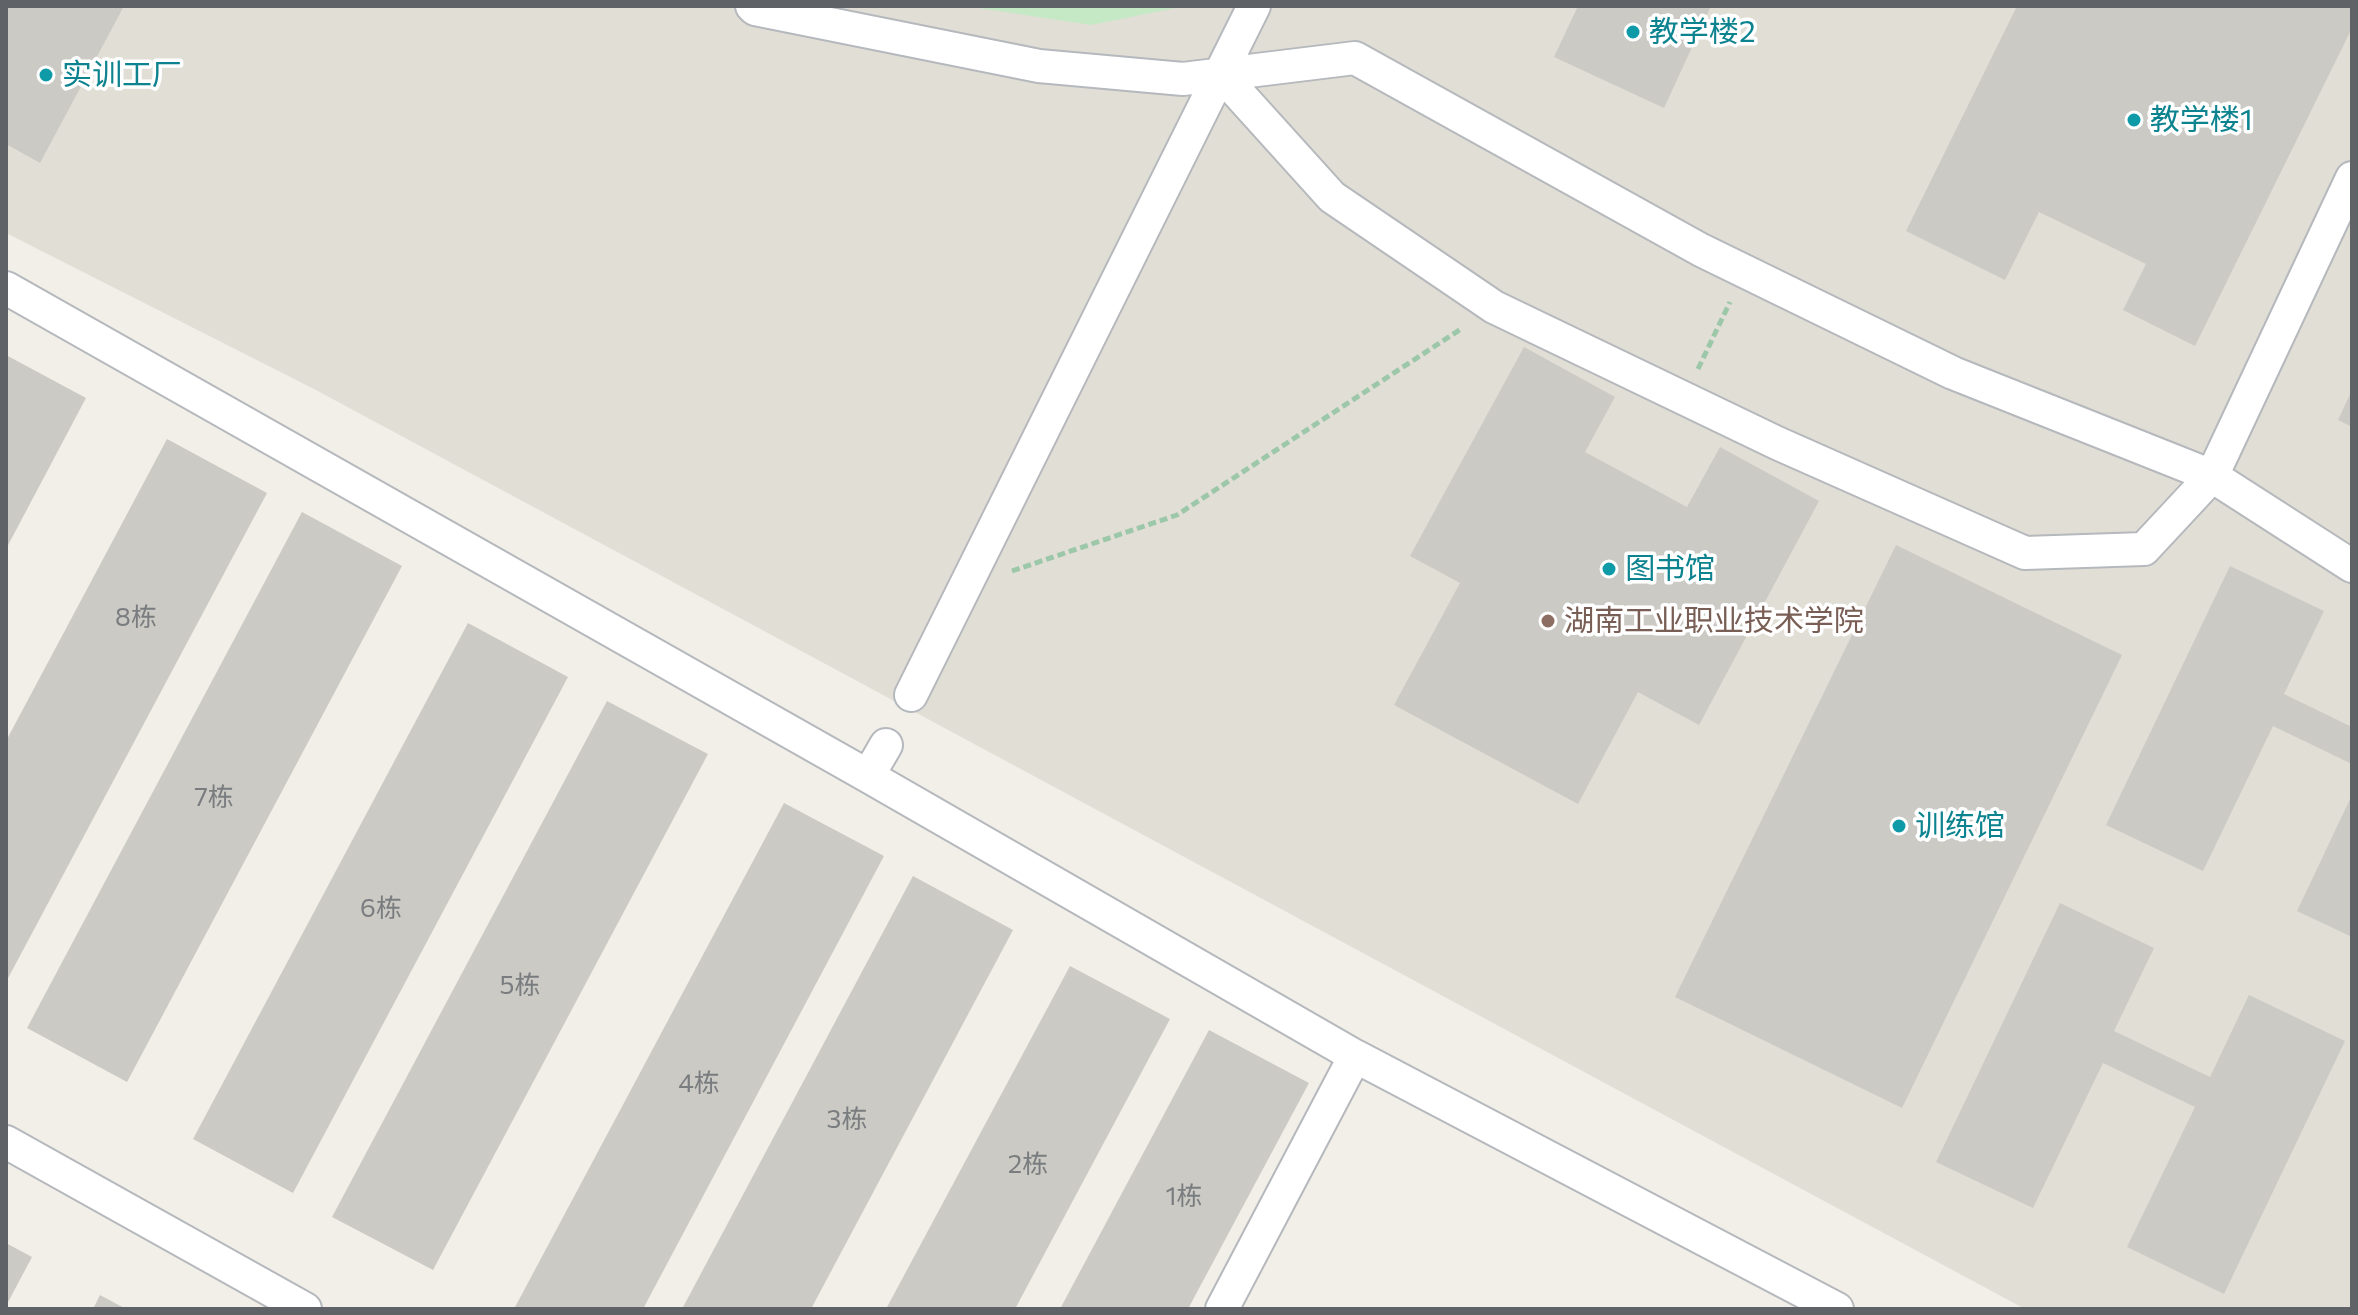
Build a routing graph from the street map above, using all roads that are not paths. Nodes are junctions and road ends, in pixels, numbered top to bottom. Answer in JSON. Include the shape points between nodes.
{"nodes":[{"id":1,"x":752,"y":6,"type":"edge"},
{"id":2,"x":1254,"y":6,"type":"edge"},
{"id":3,"x":1220,"y":73,"type":"junction"},
{"id":4,"x":2352,"y":178,"type":"edge"},
{"id":5,"x":6,"y":288,"type":"edge"},
{"id":6,"x":2212,"y":476,"type":"junction"},
{"id":7,"x":2352,"y":566,"type":"edge"},
{"id":8,"x":911,"y":695,"type":"dead end"},
{"id":9,"x":886,"y":745,"type":"dead end"},
{"id":10,"x":868,"y":776,"type":"junction"},
{"id":11,"x":1355,"y":1056,"type":"junction"},
{"id":12,"x":6,"y":1142,"type":"edge"},
{"id":13,"x":305,"y":1309,"type":"edge"},
{"id":14,"x":1222,"y":1309,"type":"edge"},
{"id":15,"x":1837,"y":1309,"type":"edge"}],
"edges":[{"from":1,"to":3,"type":"street","via":[[1039,66],[1183,79]]},
{"from":2,"to":3,"type":"street"},
{"from":3,"to":6,"type":"street","via":[[1355,58],[1701,250],[1953,373]]},
{"from":3,"to":6,"type":"street","via":[[1332,197],[1494,307],[1777,443],[2025,553],[2144,549]]},
{"from":3,"to":8,"type":"street"},
{"from":4,"to":6,"type":"street"},
{"from":5,"to":10,"type":"street"},
{"from":6,"to":7,"type":"street"},
{"from":9,"to":10,"type":"street"},
{"from":10,"to":11,"type":"street"},
{"from":11,"to":14,"type":"street"},
{"from":11,"to":15,"type":"street"},
{"from":12,"to":13,"type":"street"}]}
